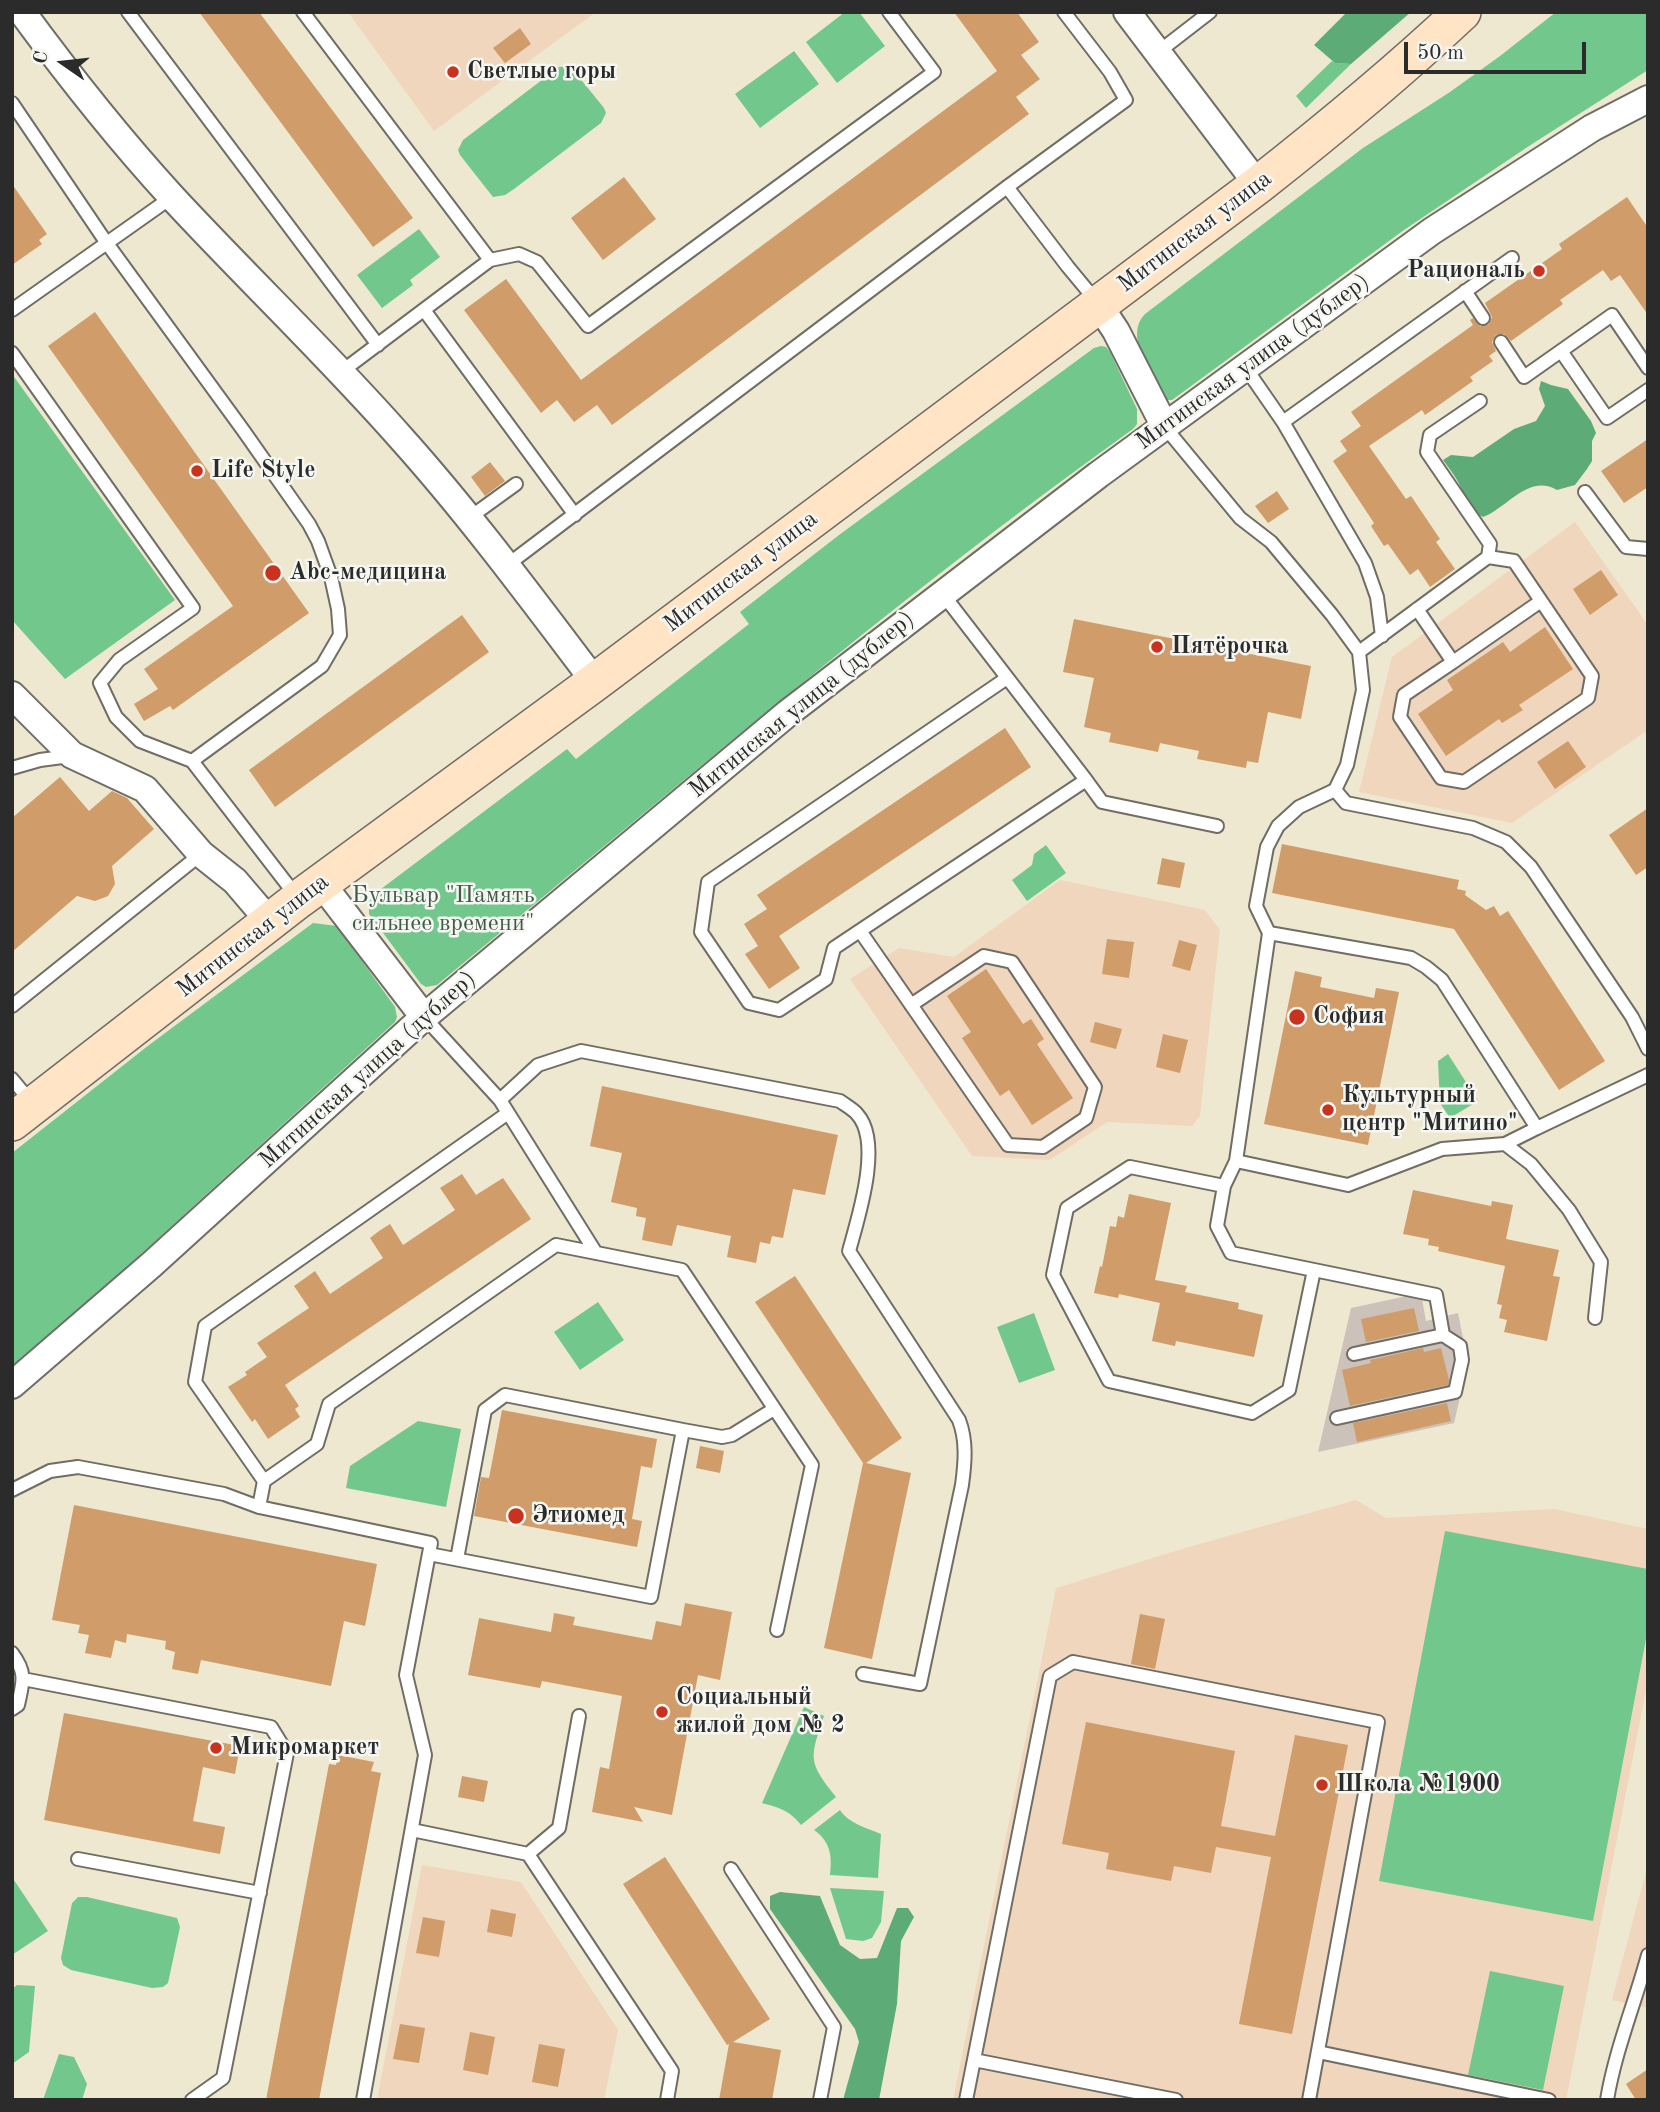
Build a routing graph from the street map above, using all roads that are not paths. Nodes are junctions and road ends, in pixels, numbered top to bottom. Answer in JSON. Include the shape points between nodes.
{"nodes":[{"id":1,"x":22,"y":12,"type":"edge"},
{"id":2,"x":128,"y":12,"type":"edge"},
{"id":3,"x":303,"y":12,"type":"edge"},
{"id":4,"x":889,"y":12,"type":"edge"},
{"id":5,"x":1064,"y":12,"type":"edge"},
{"id":6,"x":1128,"y":12,"type":"edge"},
{"id":7,"x":1210,"y":12,"type":"edge"},
{"id":8,"x":1462,"y":12,"type":"edge"},
{"id":9,"x":1157,"y":53,"type":"junction"},
{"id":10,"x":1648,"y":99,"type":"edge"},
{"id":11,"x":12,"y":103,"type":"edge"},
{"id":12,"x":1258,"y":185,"type":"junction"},
{"id":13,"x":1007,"y":187,"type":"junction"},
{"id":14,"x":172,"y":197,"type":"junction"},
{"id":15,"x":106,"y":242,"type":"junction"},
{"id":16,"x":1512,"y":257,"type":"dead end"},
{"id":17,"x":490,"y":260,"type":"junction"},
{"id":18,"x":1465,"y":292,"type":"junction"},
{"id":19,"x":1099,"y":305,"type":"junction"},
{"id":20,"x":12,"y":310,"type":"edge"},
{"id":21,"x":424,"y":310,"type":"junction"},
{"id":22,"x":1483,"y":318,"type":"dead end"},
{"id":23,"x":1501,"y":342,"type":"dead end"},
{"id":24,"x":378,"y":345,"type":"junction"},
{"id":25,"x":1561,"y":351,"type":"junction"},
{"id":26,"x":12,"y":353,"type":"edge"},
{"id":27,"x":1245,"y":367,"type":"junction"},
{"id":28,"x":1648,"y":368,"type":"edge"},
{"id":29,"x":341,"y":372,"type":"junction"},
{"id":30,"x":1648,"y":390,"type":"edge"},
{"id":31,"x":1480,"y":401,"type":"dead end"},
{"id":32,"x":1283,"y":422,"type":"junction"},
{"id":33,"x":1164,"y":425,"type":"junction"},
{"id":34,"x":516,"y":484,"type":"dead end"},
{"id":35,"x":1585,"y":492,"type":"dead end"},
{"id":36,"x":575,"y":514,"type":"junction"},
{"id":37,"x":469,"y":518,"type":"junction"},
{"id":38,"x":1648,"y":549,"type":"edge"},
{"id":39,"x":1488,"y":557,"type":"junction"},
{"id":40,"x":506,"y":566,"type":"junction"},
{"id":41,"x":942,"y":593,"type":"junction"},
{"id":42,"x":1541,"y":601,"type":"junction"},
{"id":43,"x":1418,"y":610,"type":"junction"},
{"id":44,"x":1381,"y":636,"type":"junction"},
{"id":45,"x":1360,"y":652,"type":"junction"},
{"id":46,"x":1453,"y":662,"type":"junction"},
{"id":47,"x":1006,"y":678,"type":"junction"},
{"id":48,"x":595,"y":682,"type":"junction"},
{"id":49,"x":12,"y":695,"type":"edge"},
{"id":50,"x":72,"y":755,"type":"junction"},
{"id":51,"x":192,"y":761,"type":"junction"},
{"id":52,"x":12,"y":768,"type":"edge"},
{"id":53,"x":1086,"y":780,"type":"junction"},
{"id":54,"x":1335,"y":790,"type":"junction"},
{"id":55,"x":1217,"y":826,"type":"dead end"},
{"id":56,"x":201,"y":854,"type":"junction"},
{"id":57,"x":310,"y":891,"type":"junction"},
{"id":58,"x":270,"y":922,"type":"junction"},
{"id":59,"x":860,"y":931,"type":"junction"},
{"id":60,"x":1269,"y":933,"type":"junction"},
{"id":61,"x":911,"y":1005,"type":"junction"},
{"id":62,"x":12,"y":1006,"type":"edge"},
{"id":63,"x":424,"y":1017,"type":"junction"},
{"id":64,"x":1648,"y":1049,"type":"edge"},
{"id":65,"x":1648,"y":1075,"type":"edge"},
{"id":66,"x":500,"y":1100,"type":"junction"},
{"id":67,"x":19,"y":1102,"type":"edge"},
{"id":68,"x":508,"y":1113,"type":"junction"},
{"id":69,"x":1537,"y":1128,"type":"junction"},
{"id":70,"x":1505,"y":1144,"type":"junction"},
{"id":71,"x":1236,"y":1161,"type":"junction"},
{"id":72,"x":1224,"y":1186,"type":"junction"},
{"id":73,"x":596,"y":1253,"type":"junction"},
{"id":74,"x":1314,"y":1270,"type":"junction"},
{"id":75,"x":1595,"y":1318,"type":"dead end"},
{"id":76,"x":1443,"y":1335,"type":"junction"},
{"id":77,"x":1354,"y":1354,"type":"dead end"},
{"id":78,"x":12,"y":1385,"type":"edge"},
{"id":79,"x":774,"y":1409,"type":"junction"},
{"id":80,"x":1337,"y":1418,"type":"dead end"},
{"id":81,"x":683,"y":1430,"type":"junction"},
{"id":82,"x":264,"y":1481,"type":"junction"},
{"id":83,"x":12,"y":1490,"type":"edge"},
{"id":84,"x":259,"y":1507,"type":"junction"},
{"id":85,"x":429,"y":1554,"type":"junction"},
{"id":86,"x":457,"y":1559,"type":"junction"},
{"id":87,"x":777,"y":1630,"type":"dead end"},
{"id":88,"x":12,"y":1653,"type":"edge"},
{"id":89,"x":863,"y":1674,"type":"dead end"},
{"id":90,"x":23,"y":1679,"type":"junction"},
{"id":91,"x":12,"y":1709,"type":"edge"},
{"id":92,"x":579,"y":1716,"type":"dead end"},
{"id":93,"x":412,"y":1830,"type":"junction"},
{"id":94,"x":528,"y":1854,"type":"junction"},
{"id":95,"x":78,"y":1859,"type":"dead end"},
{"id":96,"x":731,"y":1869,"type":"dead end"},
{"id":97,"x":260,"y":1893,"type":"junction"},
{"id":98,"x":1648,"y":1955,"type":"edge"},
{"id":99,"x":1644,"y":1987,"type":"edge"},
{"id":100,"x":1318,"y":2052,"type":"junction"},
{"id":101,"x":974,"y":2060,"type":"junction"},
{"id":102,"x":192,"y":2100,"type":"edge"},
{"id":103,"x":363,"y":2100,"type":"edge"},
{"id":104,"x":667,"y":2100,"type":"edge"},
{"id":105,"x":820,"y":2100,"type":"edge"},
{"id":106,"x":966,"y":2100,"type":"edge"},
{"id":107,"x":1176,"y":2100,"type":"edge"},
{"id":108,"x":1309,"y":2100,"type":"edge"},
{"id":109,"x":1549,"y":2100,"type":"edge"},
{"id":110,"x":1607,"y":2100,"type":"edge"}],
"edges":[{"from":1,"to":14,"type":"street"},
{"from":2,"to":24,"type":"lane"},
{"from":3,"to":17,"type":"lane"},
{"from":4,"to":17,"type":"lane","via":[[934,72],[588,326],[537,262],[519,254]]},
{"from":5,"to":13,"type":"lane","via":[[1111,72],[1126,100]]},
{"from":6,"to":9,"type":"street"},
{"from":7,"to":9,"type":"lane"},
{"from":8,"to":12,"type":"main road","name":"Митинская улица"},
{"from":9,"to":12,"type":"street"},
{"from":10,"to":27,"type":"street","name":"Митинская улица (дублер)","via":[[1592,128],[1432,231]]},
{"from":11,"to":15,"type":"lane"},
{"from":12,"to":19,"type":"main road","name":"Митинская улица"},
{"from":13,"to":19,"type":"lane"},
{"from":13,"to":36,"type":"lane"},
{"from":14,"to":15,"type":"lane"},
{"from":14,"to":29,"type":"street"},
{"from":15,"to":20,"type":"lane"},
{"from":15,"to":51,"type":"lane","via":[[309,524],[331,577],[338,609],[340,635],[322,666]]},
{"from":16,"to":18,"type":"lane"},
{"from":17,"to":21,"type":"lane"},
{"from":18,"to":22,"type":"lane"},
{"from":18,"to":32,"type":"lane"},
{"from":19,"to":33,"type":"street"},
{"from":19,"to":48,"type":"main road","name":"Митинская улица"},
{"from":21,"to":24,"type":"lane"},
{"from":21,"to":36,"type":"lane"},
{"from":23,"to":25,"type":"lane","via":[[1524,376]]},
{"from":24,"to":29,"type":"lane"},
{"from":25,"to":28,"type":"lane","via":[[1612,315]]},
{"from":25,"to":30,"type":"lane","via":[[1607,418]]},
{"from":26,"to":51,"type":"lane","via":[[192,608],[119,660],[100,683],[116,717],[139,741]]},
{"from":27,"to":32,"type":"lane"},
{"from":27,"to":33,"type":"street","name":"Митинская улица (дублер)"},
{"from":29,"to":37,"type":"street"},
{"from":31,"to":39,"type":"lane","via":[[1430,435],[1427,452],[1490,544]]},
{"from":32,"to":44,"type":"lane","via":[[1365,563],[1377,597]]},
{"from":33,"to":41,"type":"street","name":"Митинская улица (дублер)"},
{"from":33,"to":45,"type":"lane","via":[[1240,518],[1271,542]]},
{"from":34,"to":37,"type":"lane"},
{"from":35,"to":38,"type":"lane","via":[[1626,547]]},
{"from":36,"to":40,"type":"lane"},
{"from":37,"to":40,"type":"street"},
{"from":39,"to":42,"type":"lane","via":[[1514,561]]},
{"from":39,"to":43,"type":"lane"},
{"from":40,"to":48,"type":"street"},
{"from":41,"to":47,"type":"lane"},
{"from":41,"to":63,"type":"street","name":"Митинская улица (дублер)","via":[[788,713]]},
{"from":42,"to":46,"type":"lane"},
{"from":42,"to":46,"type":"lane","via":[[1592,676],[1588,698],[1464,782],[1441,778],[1400,717],[1404,695]]},
{"from":43,"to":44,"type":"lane"},
{"from":43,"to":46,"type":"lane"},
{"from":44,"to":45,"type":"lane"},
{"from":45,"to":54,"type":"lane","via":[[1363,690],[1347,765]]},
{"from":47,"to":53,"type":"lane"},
{"from":47,"to":59,"type":"lane","via":[[708,882],[701,932],[749,1003],[779,1010],[826,979],[834,948]]},
{"from":48,"to":57,"type":"main road","name":"Митинская улица"},
{"from":49,"to":50,"type":"street"},
{"from":50,"to":52,"type":"lane"},
{"from":50,"to":56,"type":"street","via":[[145,789]]},
{"from":51,"to":57,"type":"lane"},
{"from":53,"to":55,"type":"lane","via":[[1101,802]]},
{"from":53,"to":59,"type":"lane"},
{"from":54,"to":60,"type":"lane","via":[[1300,807],[1278,826],[1267,848],[1256,906]]},
{"from":54,"to":64,"type":"lane","via":[[1346,803],[1474,828],[1506,842],[1531,867],[1632,1017]]},
{"from":56,"to":58,"type":"street","via":[[235,881]]},
{"from":56,"to":62,"type":"lane"},
{"from":57,"to":58,"type":"main road","name":"Митинская улица"},
{"from":57,"to":63,"type":"street"},
{"from":58,"to":67,"type":"main road","name":"Митинская улица"},
{"from":59,"to":61,"type":"lane"},
{"from":60,"to":69,"type":"lane","via":[[1411,958],[1426,967],[1442,980]]},
{"from":60,"to":71,"type":"lane"},
{"from":61,"to":61,"type":"lane","via":[[1008,1145],[1043,1147],[1086,1118],[1095,1087],[1012,962],[985,956]]},
{"from":63,"to":66,"type":"lane"},
{"from":63,"to":78,"type":"street","name":"Митинская улица (дублер)"},
{"from":65,"to":69,"type":"lane"},
{"from":66,"to":68,"type":"lane"},
{"from":66,"to":89,"type":"lane","via":[[538,1065],[581,1051],[840,1101],[858,1114],[869,1143],[865,1190],[849,1251],[959,1420],[965,1464],[920,1684]]},
{"from":68,"to":73,"type":"lane"},
{"from":68,"to":82,"type":"lane","via":[[205,1326],[195,1382]]},
{"from":69,"to":70,"type":"lane"},
{"from":70,"to":71,"type":"lane","via":[[1442,1149],[1348,1185]]},
{"from":70,"to":75,"type":"lane","via":[[1531,1164],[1569,1210],[1601,1262]]},
{"from":71,"to":72,"type":"lane"},
{"from":72,"to":74,"type":"lane","via":[[1217,1226],[1231,1253]]},
{"from":72,"to":74,"type":"lane","via":[[1130,1167],[1067,1208],[1053,1275],[1109,1381],[1252,1413],[1289,1390]]},
{"from":73,"to":79,"type":"lane","via":[[682,1270]]},
{"from":73,"to":82,"type":"lane","via":[[556,1245],[329,1404],[317,1444]]},
{"from":74,"to":76,"type":"lane","via":[[1436,1296]]},
{"from":76,"to":77,"type":"lane"},
{"from":76,"to":80,"type":"lane","via":[[1460,1346],[1462,1360],[1455,1392]]},
{"from":79,"to":81,"type":"lane","via":[[732,1435]]},
{"from":79,"to":87,"type":"lane","via":[[812,1465]]},
{"from":81,"to":86,"type":"lane","via":[[505,1395],[485,1410]]},
{"from":81,"to":86,"type":"lane","via":[[651,1597]]},
{"from":82,"to":84,"type":"lane"},
{"from":83,"to":84,"type":"lane","via":[[50,1471],[78,1468],[223,1494]]},
{"from":84,"to":85,"type":"lane","via":[[431,1543]]},
{"from":85,"to":86,"type":"lane"},
{"from":85,"to":93,"type":"lane","via":[[406,1675],[425,1755]]},
{"from":88,"to":90,"type":"lane","via":[[22,1666]]},
{"from":90,"to":91,"type":"lane","via":[[18,1705]]},
{"from":90,"to":97,"type":"lane","via":[[271,1727],[287,1753]]},
{"from":92,"to":94,"type":"lane","via":[[559,1828]]},
{"from":93,"to":94,"type":"lane"},
{"from":93,"to":103,"type":"lane"},
{"from":94,"to":104,"type":"lane","via":[[672,2071]]},
{"from":95,"to":97,"type":"lane"},
{"from":96,"to":105,"type":"lane","via":[[834,2027]]},
{"from":97,"to":102,"type":"lane","via":[[223,2078]]},
{"from":98,"to":99,"type":"lane"},
{"from":99,"to":110,"type":"lane","via":[[1612,2070]]},
{"from":100,"to":101,"type":"lane","via":[[1378,1722],[1073,1662],[1050,1676]]},
{"from":100,"to":108,"type":"lane"},
{"from":100,"to":109,"type":"lane"},
{"from":101,"to":106,"type":"lane"},
{"from":101,"to":107,"type":"lane"}]}
